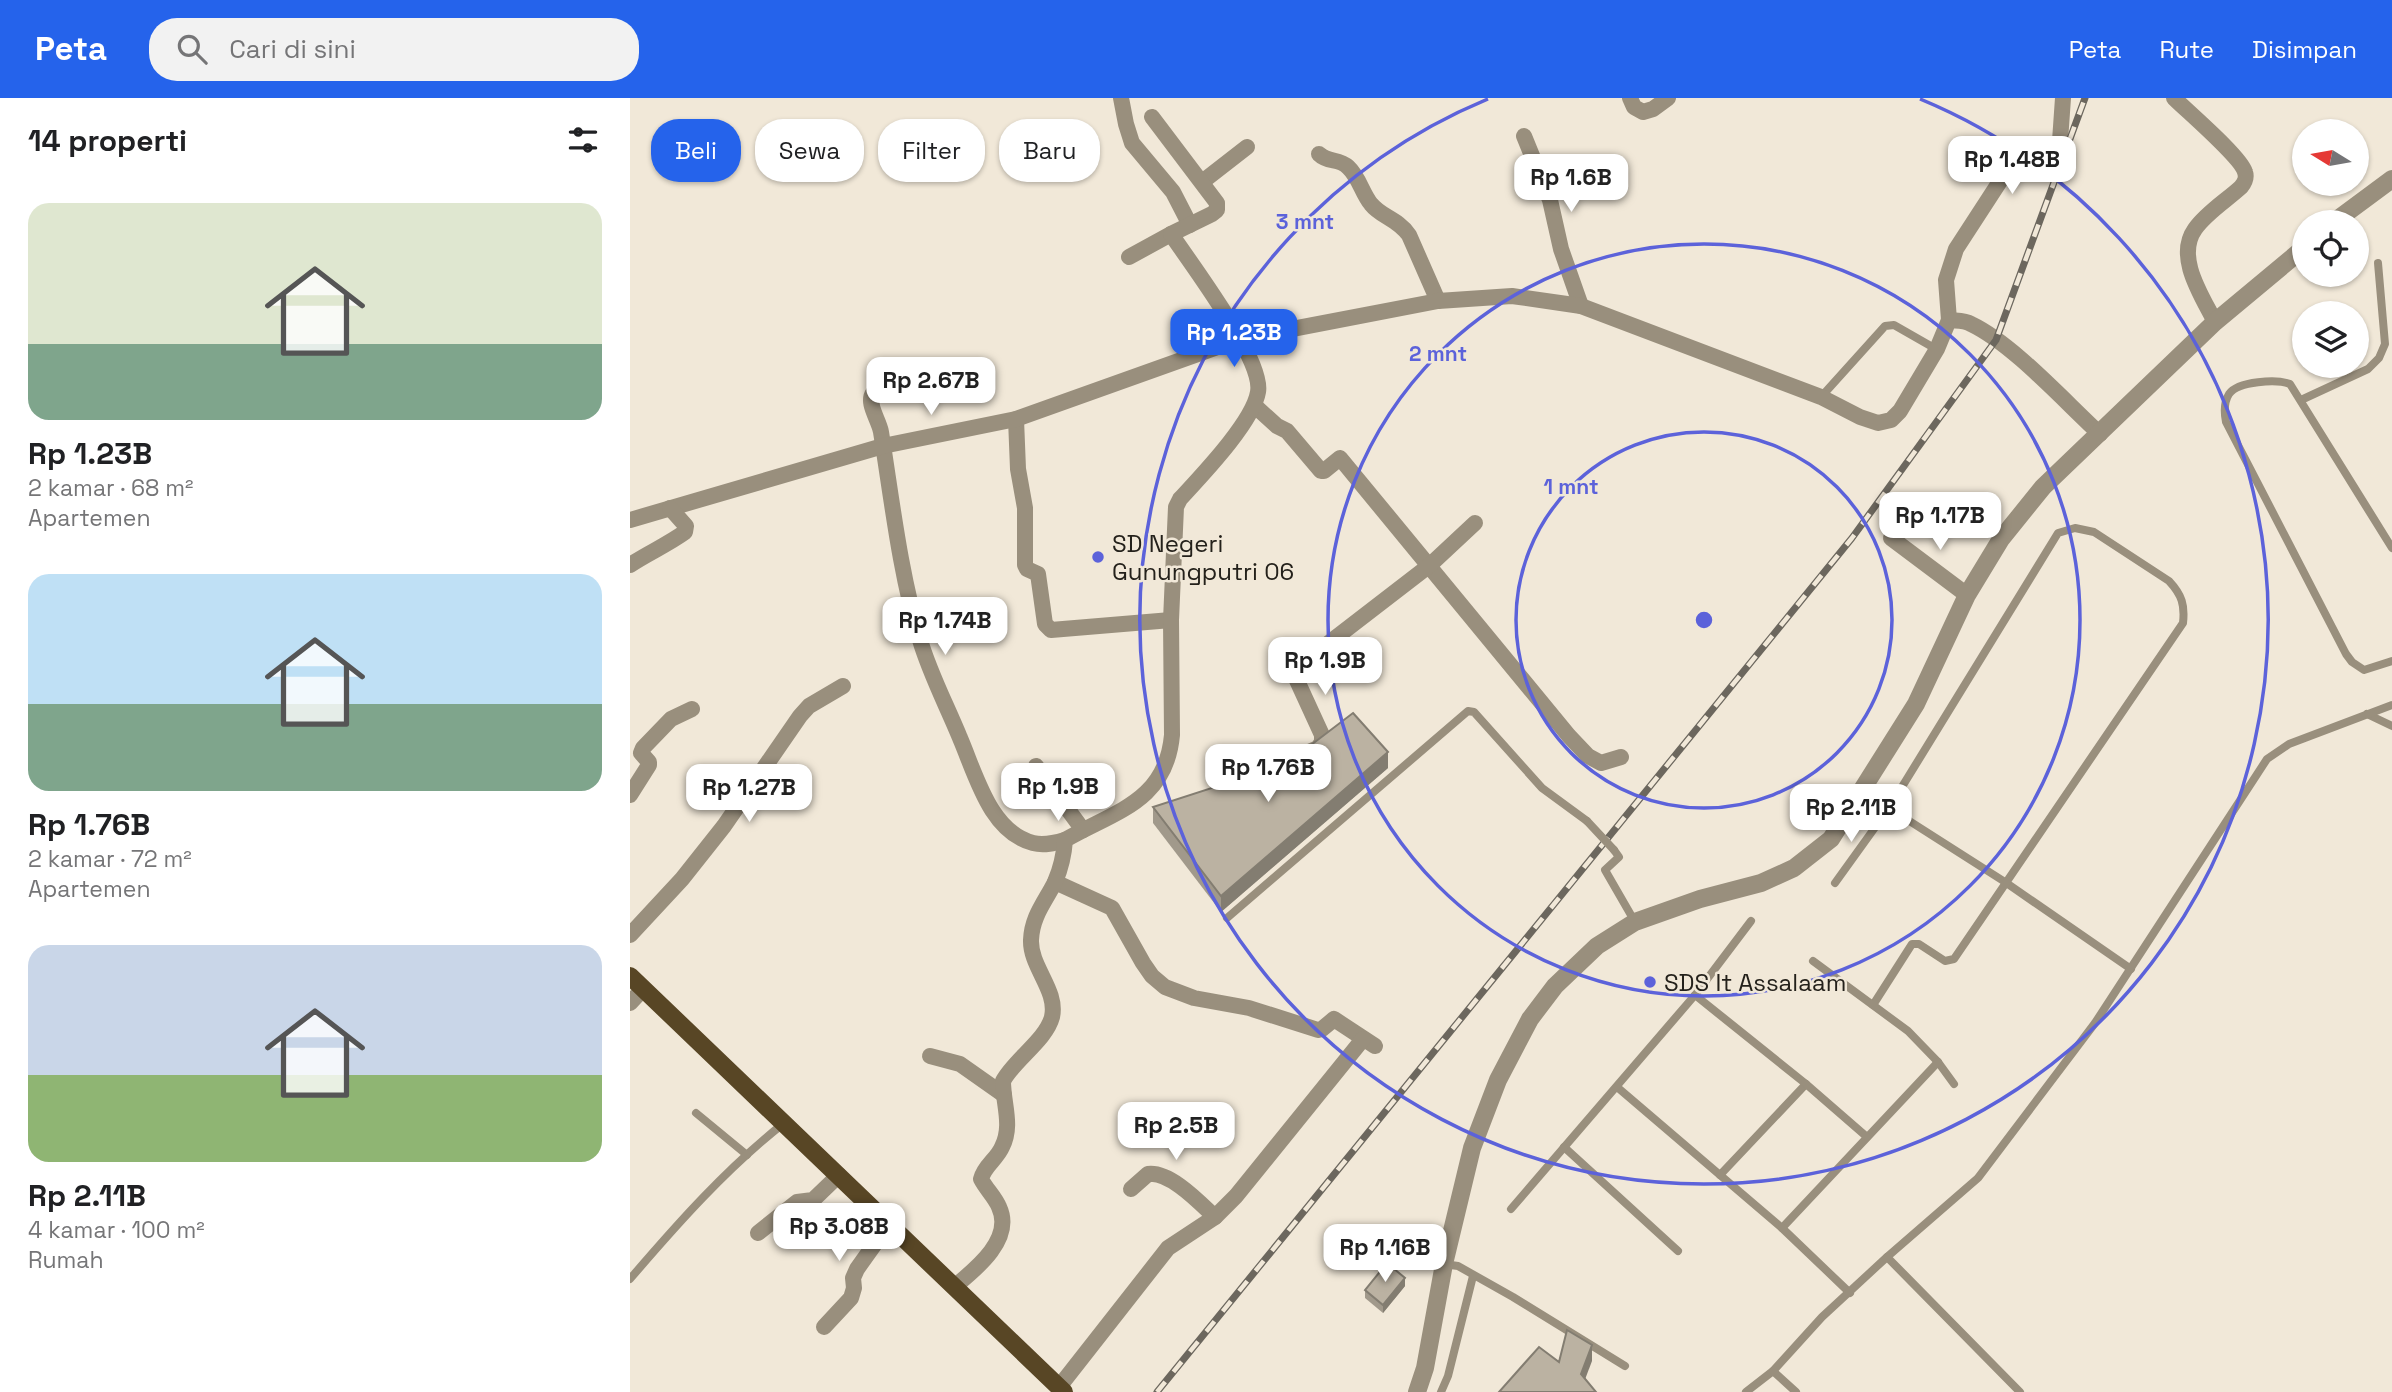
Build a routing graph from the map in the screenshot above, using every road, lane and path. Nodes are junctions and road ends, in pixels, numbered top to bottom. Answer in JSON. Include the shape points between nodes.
{"nodes":[{"id":1,"x":1121,"y":98,"type":"edge"},
{"id":2,"x":1630,"y":98,"type":"edge"},
{"id":3,"x":1668,"y":98,"type":"edge"},
{"id":4,"x":2063,"y":98,"type":"edge"},
{"id":5,"x":2174,"y":98,"type":"edge"},
{"id":6,"x":1152,"y":117,"type":"dead end"},
{"id":7,"x":1524,"y":136,"type":"dead end"},
{"id":8,"x":1247,"y":148,"type":"dead end"},
{"id":9,"x":1319,"y":154,"type":"dead end"},
{"id":10,"x":2392,"y":179,"type":"edge"},
{"id":11,"x":1202,"y":182,"type":"junction"},
{"id":12,"x":2350,"y":210,"type":"edge"},
{"id":13,"x":1191,"y":225,"type":"junction"},
{"id":14,"x":1171,"y":234,"type":"junction"},
{"id":15,"x":1129,"y":257,"type":"dead end"},
{"id":16,"x":2292,"y":258,"type":"edge"},
{"id":17,"x":2378,"y":263,"type":"dead end"},
{"id":18,"x":1438,"y":301,"type":"junction"},
{"id":19,"x":1581,"y":306,"type":"junction"},
{"id":20,"x":1949,"y":320,"type":"junction"},
{"id":21,"x":2216,"y":322,"type":"junction"},
{"id":22,"x":1240,"y":339,"type":"junction"},
{"id":23,"x":1937,"y":349,"type":"junction"},
{"id":24,"x":873,"y":393,"type":"dead end"},
{"id":25,"x":1821,"y":397,"type":"junction"},
{"id":26,"x":2301,"y":400,"type":"junction"},
{"id":27,"x":1255,"y":406,"type":"junction"},
{"id":28,"x":1016,"y":419,"type":"junction"},
{"id":29,"x":2100,"y":434,"type":"junction"},
{"id":30,"x":883,"y":446,"type":"junction"},
{"id":31,"x":670,"y":508,"type":"junction"},
{"id":32,"x":630,"y":520,"type":"edge"},
{"id":33,"x":1475,"y":523,"type":"dead end"},
{"id":34,"x":1891,"y":538,"type":"dead end"},
{"id":35,"x":2392,"y":548,"type":"edge"},
{"id":36,"x":630,"y":565,"type":"edge"},
{"id":37,"x":1430,"y":565,"type":"junction"},
{"id":38,"x":1966,"y":595,"type":"junction"},
{"id":39,"x":1171,"y":621,"type":"junction"},
{"id":40,"x":2392,"y":661,"type":"edge"},
{"id":41,"x":843,"y":686,"type":"dead end"},
{"id":42,"x":2392,"y":705,"type":"edge"},
{"id":43,"x":692,"y":709,"type":"dead end"},
{"id":44,"x":2367,"y":715,"type":"junction"},
{"id":45,"x":2392,"y":726,"type":"edge"},
{"id":46,"x":1621,"y":757,"type":"dead end"},
{"id":47,"x":1036,"y":766,"type":"dead end"},
{"id":48,"x":1224,"y":774,"type":"dead end"},
{"id":49,"x":630,"y":795,"type":"edge"},
{"id":50,"x":1889,"y":808,"type":"junction"},
{"id":51,"x":1083,"y":830,"type":"junction"},
{"id":52,"x":1065,"y":840,"type":"junction"},
{"id":53,"x":1055,"y":881,"type":"junction"},
{"id":54,"x":2005,"y":882,"type":"junction"},
{"id":55,"x":1835,"y":883,"type":"dead end"},
{"id":56,"x":1227,"y":918,"type":"dead end"},
{"id":57,"x":1751,"y":920,"type":"dead end"},
{"id":58,"x":1635,"y":922,"type":"junction"},
{"id":59,"x":630,"y":934,"type":"edge"},
{"id":60,"x":1813,"y":961,"type":"dead end"},
{"id":61,"x":2131,"y":968,"type":"junction"},
{"id":62,"x":630,"y":976,"type":"edge"},
{"id":63,"x":643,"y":989,"type":"junction"},
{"id":64,"x":1695,"y":995,"type":"junction"},
{"id":65,"x":630,"y":1003,"type":"edge"},
{"id":66,"x":1873,"y":1005,"type":"junction"},
{"id":67,"x":930,"y":1056,"type":"dead end"},
{"id":68,"x":1938,"y":1062,"type":"junction"},
{"id":69,"x":1806,"y":1084,"type":"junction"},
{"id":70,"x":1954,"y":1084,"type":"dead end"},
{"id":71,"x":1617,"y":1087,"type":"junction"},
{"id":72,"x":1004,"y":1096,"type":"junction"},
{"id":73,"x":696,"y":1113,"type":"dead end"},
{"id":74,"x":784,"y":1123,"type":"junction"},
{"id":75,"x":1867,"y":1137,"type":"junction"},
{"id":76,"x":1564,"y":1147,"type":"junction"},
{"id":77,"x":747,"y":1155,"type":"junction"},
{"id":78,"x":839,"y":1175,"type":"junction"},
{"id":79,"x":1720,"y":1175,"type":"junction"},
{"id":80,"x":1131,"y":1189,"type":"dead end"},
{"id":81,"x":1511,"y":1209,"type":"dead end"},
{"id":82,"x":1215,"y":1217,"type":"junction"},
{"id":83,"x":889,"y":1224,"type":"junction"},
{"id":84,"x":1782,"y":1228,"type":"junction"},
{"id":85,"x":758,"y":1233,"type":"dead end"},
{"id":86,"x":1678,"y":1251,"type":"dead end"},
{"id":87,"x":1887,"y":1257,"type":"junction"},
{"id":88,"x":1444,"y":1264,"type":"junction"},
{"id":89,"x":1473,"y":1276,"type":"junction"},
{"id":90,"x":630,"y":1279,"type":"edge"},
{"id":91,"x":954,"y":1287,"type":"junction"},
{"id":92,"x":1850,"y":1293,"type":"junction"},
{"id":93,"x":824,"y":1327,"type":"dead end"},
{"id":94,"x":1625,"y":1366,"type":"dead end"},
{"id":95,"x":1773,"y":1371,"type":"junction"},
{"id":96,"x":1055,"y":1387,"type":"edge"},
{"id":97,"x":1418,"y":1392,"type":"edge"},
{"id":98,"x":1441,"y":1392,"type":"edge"},
{"id":99,"x":1746,"y":1392,"type":"edge"},
{"id":100,"x":1797,"y":1392,"type":"edge"},
{"id":101,"x":2020,"y":1392,"type":"edge"}],
"edges":[{"from":1,"to":13,"type":"street","via":[[1132,143],[1173,192]]},
{"from":2,"to":3,"type":"street","via":[[1643,112]]},
{"from":4,"to":20,"type":"street","via":[[2060,141],[2055,149],[2029,153],[2008,169],[1956,249],[1946,281]]},
{"from":5,"to":21,"type":"street","via":[[2235,157],[2246,174],[2241,187],[2196,227],[2190,238],[2192,276]]},
{"from":6,"to":11,"type":"street"},
{"from":7,"to":19,"type":"street","via":[[1550,200]]},
{"from":8,"to":11,"type":"street"},
{"from":9,"to":18,"type":"street","via":[[1347,166],[1372,206],[1402,225]]},
{"from":10,"to":12,"type":"street"},
{"from":11,"to":13,"type":"street","via":[[1218,207]]},
{"from":13,"to":14,"type":"street"},
{"from":14,"to":15,"type":"street"},
{"from":14,"to":22,"type":"street"},
{"from":16,"to":21,"type":"street"},
{"from":17,"to":26,"type":"lane","via":[[2385,344],[2379,358],[2368,369]]},
{"from":18,"to":19,"type":"street","via":[[1512,296]]},
{"from":18,"to":22,"type":"street"},
{"from":19,"to":25,"type":"street"},
{"from":20,"to":23,"type":"street"},
{"from":20,"to":29,"type":"street","via":[[1970,323],[1996,340]]},
{"from":21,"to":29,"type":"street"},
{"from":22,"to":27,"type":"street","via":[[1259,383]]},
{"from":22,"to":28,"type":"street"},
{"from":23,"to":25,"type":"lane","via":[[1894,325],[1885,326]]},
{"from":23,"to":25,"type":"street","via":[[1891,420],[1869,421]]},
{"from":24,"to":30,"type":"street","via":[[870,399]]},
{"from":26,"to":35,"type":"lane"},
{"from":26,"to":40,"type":"lane","via":[[2290,384],[2279,381],[2235,388],[2226,403],[2226,422],[2346,654],[2364,670]]},
{"from":27,"to":37,"type":"street","via":[[1287,430],[1321,471],[1340,458]]},
{"from":27,"to":39,"type":"street","via":[[1176,507]]},
{"from":28,"to":30,"type":"street"},
{"from":28,"to":39,"type":"street","via":[[1025,508],[1025,565],[1039,576],[1047,628]]},
{"from":29,"to":38,"type":"street","via":[[2043,487],[2001,539]]},
{"from":30,"to":31,"type":"street"},
{"from":30,"to":52,"type":"street","via":[[920,640],[986,800],[1007,828],[1021,838],[1035,844]]},
{"from":31,"to":32,"type":"street"},
{"from":31,"to":36,"type":"street","via":[[686,526],[685,531]]},
{"from":33,"to":37,"type":"street"},
{"from":34,"to":38,"type":"street"},
{"from":37,"to":46,"type":"street","via":[[1588,756],[1601,763]]},
{"from":37,"to":48,"type":"street","via":[[1295,669],[1322,735],[1318,748],[1260,773]]},
{"from":38,"to":58,"type":"street","via":[[1916,704],[1830,839],[1794,868],[1761,883]]},
{"from":39,"to":51,"type":"street","via":[[1172,735],[1166,769],[1149,792]]},
{"from":41,"to":59,"type":"street","via":[[800,716],[724,826]]},
{"from":42,"to":44,"type":"lane"},
{"from":43,"to":49,"type":"street","via":[[671,719],[643,748],[641,753],[649,765]]},
{"from":44,"to":45,"type":"lane"},
{"from":44,"to":61,"type":"lane","via":[[2289,744],[2267,759]]},
{"from":47,"to":51,"type":"street"},
{"from":50,"to":54,"type":"lane"},
{"from":50,"to":54,"type":"lane","via":[[2058,533],[2076,528],[2094,532],[2179,591],[2183,623]]},
{"from":50,"to":55,"type":"lane"},
{"from":51,"to":52,"type":"street"},
{"from":52,"to":53,"type":"street"},
{"from":53,"to":72,"type":"street","via":[[1034,920],[1031,942],[1051,999],[1051,1017],[1005,1077]]},
{"from":53,"to":82,"type":"street","via":[[1112,908],[1143,963],[1165,987],[1318,1030],[1334,1019],[1369,1043]]},
{"from":54,"to":61,"type":"lane"},
{"from":54,"to":66,"type":"lane","via":[[1954,959],[1942,960],[1913,943]]},
{"from":56,"to":58,"type":"lane","bridge":true,"via":[[1468,711],[1474,712],[1542,788],[1587,821],[1614,850],[1619,857],[1605,870]]},
{"from":57,"to":64,"type":"lane"},
{"from":58,"to":88,"type":"street","via":[[1573,966],[1518,1040],[1472,1148]]},
{"from":60,"to":66,"type":"lane"},
{"from":61,"to":87,"type":"lane","via":[[1978,1178]]},
{"from":62,"to":63,"type":"main road"},
{"from":63,"to":65,"type":"street"},
{"from":63,"to":74,"type":"main road"},
{"from":64,"to":69,"type":"lane"},
{"from":64,"to":71,"type":"lane"},
{"from":66,"to":68,"type":"lane","via":[[1908,1031]]},
{"from":67,"to":72,"type":"street","via":[[960,1064]]},
{"from":68,"to":70,"type":"lane"},
{"from":68,"to":75,"type":"lane"},
{"from":69,"to":75,"type":"lane"},
{"from":69,"to":79,"type":"lane"},
{"from":71,"to":76,"type":"lane"},
{"from":71,"to":79,"type":"lane"},
{"from":72,"to":91,"type":"street","via":[[1007,1133],[1001,1150],[981,1176],[999,1206],[1001,1233],[982,1262]]},
{"from":73,"to":77,"type":"lane"},
{"from":74,"to":77,"type":"lane"},
{"from":74,"to":78,"type":"main road"},
{"from":75,"to":84,"type":"lane"},
{"from":76,"to":81,"type":"lane"},
{"from":76,"to":86,"type":"lane"},
{"from":77,"to":90,"type":"lane","via":[[688,1212]]},
{"from":78,"to":83,"type":"main road"},
{"from":78,"to":85,"type":"street","via":[[813,1200],[797,1202]]},
{"from":79,"to":84,"type":"lane"},
{"from":80,"to":82,"type":"street","via":[[1149,1174],[1160,1175]]},
{"from":82,"to":96,"type":"street","via":[[1168,1248]]},
{"from":83,"to":91,"type":"main road"},
{"from":83,"to":93,"type":"street","via":[[857,1269],[851,1298]]},
{"from":84,"to":92,"type":"lane"},
{"from":87,"to":92,"type":"lane"},
{"from":87,"to":101,"type":"lane"},
{"from":88,"to":89,"type":"lane","via":[[1458,1266]]},
{"from":88,"to":97,"type":"street"},
{"from":89,"to":94,"type":"lane"},
{"from":89,"to":98,"type":"lane"},
{"from":91,"to":96,"type":"main road"},
{"from":92,"to":95,"type":"lane"},
{"from":95,"to":99,"type":"lane"},
{"from":95,"to":100,"type":"lane"}]}
